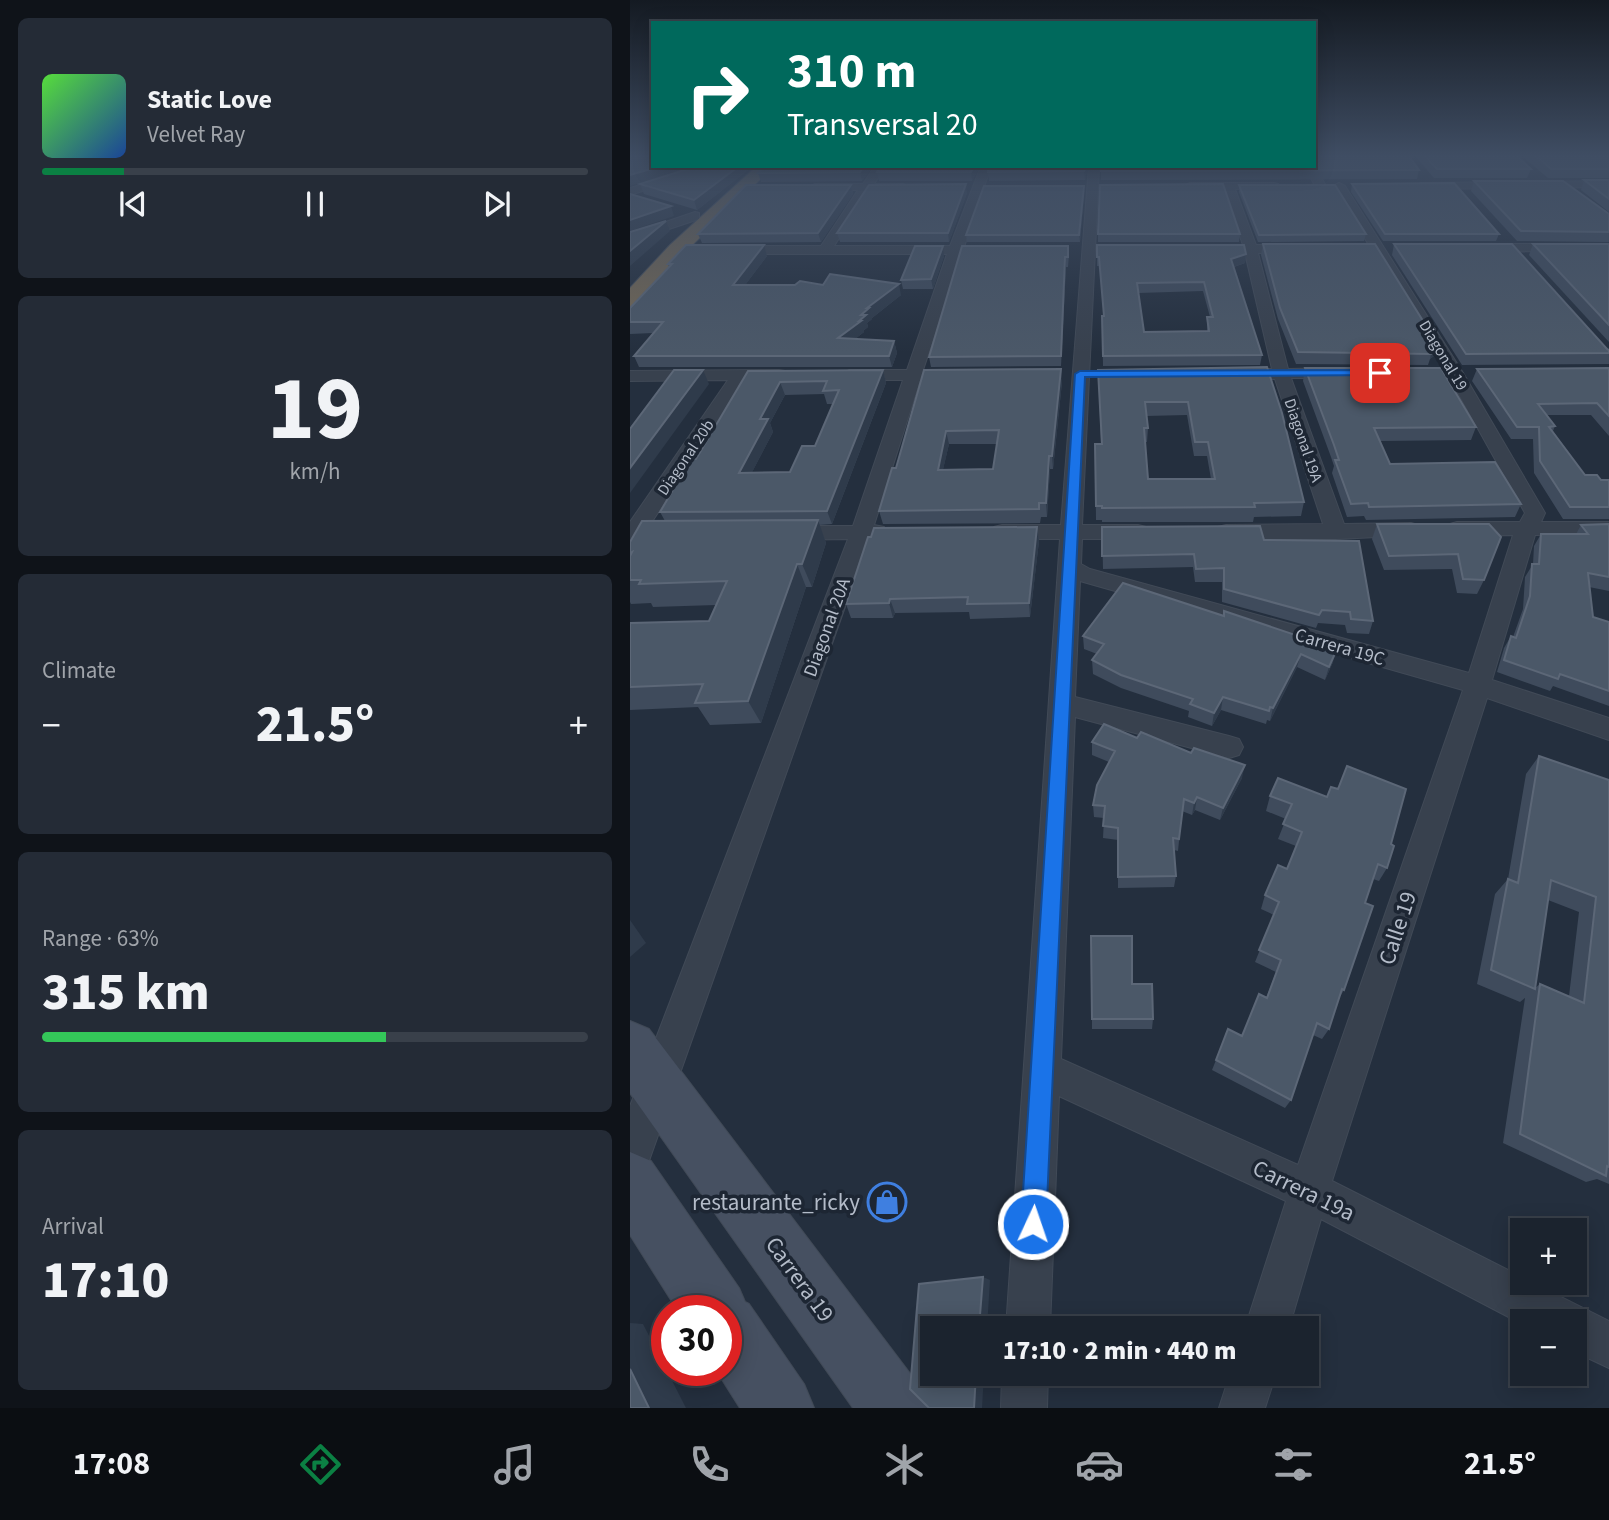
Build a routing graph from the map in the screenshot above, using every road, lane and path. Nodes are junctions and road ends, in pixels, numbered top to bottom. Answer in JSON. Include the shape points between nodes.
{"nodes":[{"id":1,"x":678,"y":222,"type":"edge"},
{"id":2,"x":689,"y":222,"type":"edge"},
{"id":3,"x":711,"y":222,"type":"edge"},
{"id":4,"x":843,"y":222,"type":"edge"},
{"id":5,"x":970,"y":222,"type":"edge"},
{"id":6,"x":1091,"y":222,"type":"edge"},
{"id":7,"x":1241,"y":222,"type":"edge"},
{"id":8,"x":1365,"y":222,"type":"edge"},
{"id":9,"x":630,"y":238,"type":"edge"},
{"id":10,"x":1506,"y":243,"type":"junction"},
{"id":11,"x":1609,"y":247,"type":"edge"},
{"id":12,"x":1471,"y":248,"type":"edge"},
{"id":13,"x":1197,"y":249,"type":"edge"},
{"id":14,"x":1251,"y":249,"type":"junction"},
{"id":15,"x":1315,"y":249,"type":"edge"},
{"id":16,"x":718,"y":250,"type":"edge"},
{"id":17,"x":825,"y":250,"type":"junction"},
{"id":18,"x":962,"y":250,"type":"junction"},
{"id":19,"x":1528,"y":268,"type":"edge"},
{"id":20,"x":630,"y":281,"type":"edge"},
{"id":21,"x":630,"y":301,"type":"edge"},
{"id":22,"x":1280,"y":373,"type":"junction"},
{"id":23,"x":1361,"y":373,"type":"edge"},
{"id":24,"x":1428,"y":373,"type":"edge"},
{"id":25,"x":1462,"y":373,"type":"junction"},
{"id":26,"x":1214,"y":374,"type":"edge"},
{"id":27,"x":793,"y":375,"type":"edge"},
{"id":28,"x":833,"y":375,"type":"edge"},
{"id":29,"x":913,"y":375,"type":"junction"},
{"id":30,"x":940,"y":375,"type":"edge"},
{"id":31,"x":630,"y":376,"type":"edge"},
{"id":32,"x":739,"y":376,"type":"junction"},
{"id":33,"x":1528,"y":528,"type":"junction"},
{"id":34,"x":1609,"y":528,"type":"edge"},
{"id":35,"x":1072,"y":531,"type":"junction"},
{"id":36,"x":861,"y":532,"type":"junction"},
{"id":37,"x":901,"y":532,"type":"edge"},
{"id":38,"x":980,"y":532,"type":"edge"},
{"id":39,"x":1155,"y":532,"type":"edge"},
{"id":40,"x":1211,"y":532,"type":"edge"},
{"id":41,"x":1336,"y":532,"type":"junction"},
{"id":42,"x":766,"y":533,"type":"edge"},
{"id":43,"x":659,"y":535,"type":"edge"},
{"id":44,"x":631,"y":536,"type":"edge"},
{"id":45,"x":1070,"y":567,"type":"junction"},
{"id":46,"x":1478,"y":685,"type":"junction"},
{"id":47,"x":1062,"y":704,"type":"junction"},
{"id":48,"x":1609,"y":729,"type":"edge"},
{"id":49,"x":1229,"y":747,"type":"dead end"},
{"id":50,"x":644,"y":1066,"type":"edge"},
{"id":51,"x":1042,"y":1069,"type":"junction"},
{"id":52,"x":630,"y":1158,"type":"edge"},
{"id":53,"x":630,"y":1182,"type":"edge"},
{"id":54,"x":1309,"y":1191,"type":"junction"},
{"id":55,"x":705,"y":1295,"type":"edge"},
{"id":56,"x":1540,"y":1309,"type":"edge"},
{"id":57,"x":1029,"y":1316,"type":"edge"},
{"id":58,"x":1271,"y":1316,"type":"edge"},
{"id":59,"x":1587,"y":1334,"type":"edge"},
{"id":60,"x":1609,"y":1345,"type":"edge"},
{"id":61,"x":742,"y":1351,"type":"edge"},
{"id":62,"x":1025,"y":1386,"type":"edge"},
{"id":63,"x":1249,"y":1386,"type":"edge"},
{"id":64,"x":780,"y":1408,"type":"edge"},
{"id":65,"x":894,"y":1408,"type":"edge"},
{"id":66,"x":1024,"y":1408,"type":"edge"},
{"id":67,"x":1242,"y":1408,"type":"edge"}],
"edges":[{"from":1,"to":9,"type":"street"},
{"from":2,"to":20,"type":"highway"},
{"from":3,"to":21,"type":"highway"},
{"from":4,"to":17,"type":"street"},
{"from":5,"to":18,"type":"street","name":"Diagonal 20A"},
{"from":6,"to":35,"type":"street"},
{"from":7,"to":14,"type":"street","name":"Diagonal 19A"},
{"from":8,"to":25,"type":"street","name":"Diagonal 19"},
{"from":10,"to":11,"type":"street"},
{"from":10,"to":12,"type":"street"},
{"from":10,"to":19,"type":"street"},
{"from":13,"to":14,"type":"street"},
{"from":14,"to":15,"type":"street"},
{"from":14,"to":22,"type":"street","name":"Diagonal 19A"},
{"from":16,"to":17,"type":"street"},
{"from":17,"to":18,"type":"street"},
{"from":18,"to":29,"type":"street","name":"Diagonal 20A"},
{"from":22,"to":23,"type":"street"},
{"from":22,"to":26,"type":"street"},
{"from":22,"to":41,"type":"street","name":"Diagonal 19A"},
{"from":24,"to":25,"type":"street"},
{"from":25,"to":33,"type":"street","name":"Diagonal 19","via":[[1535,513]]},
{"from":27,"to":32,"type":"street"},
{"from":28,"to":29,"type":"street"},
{"from":29,"to":30,"type":"street"},
{"from":29,"to":36,"type":"street","name":"Diagonal 20A"},
{"from":31,"to":32,"type":"street"},
{"from":32,"to":44,"type":"street","name":"Diagonal 20b"},
{"from":33,"to":34,"type":"street"},
{"from":33,"to":41,"type":"street"},
{"from":33,"to":46,"type":"street","name":"Calle 19"},
{"from":35,"to":38,"type":"street"},
{"from":35,"to":39,"type":"street"},
{"from":35,"to":45,"type":"street"},
{"from":36,"to":37,"type":"street"},
{"from":36,"to":42,"type":"street"},
{"from":36,"to":50,"type":"street","name":"Diagonal 20A"},
{"from":40,"to":41,"type":"street"},
{"from":43,"to":44,"type":"street"},
{"from":45,"to":46,"type":"street","name":"Carrera 19C"},
{"from":45,"to":47,"type":"street"},
{"from":46,"to":48,"type":"street","name":"Carrera 19C"},
{"from":46,"to":54,"type":"street","name":"Calle 19"},
{"from":47,"to":49,"type":"street"},
{"from":47,"to":51,"type":"street"},
{"from":50,"to":52,"type":"street","name":"Diagonal 20A"},
{"from":50,"to":65,"type":"street","name":"Carrera 19"},
{"from":51,"to":54,"type":"street","name":"Carrera 19a"},
{"from":51,"to":57,"type":"street"},
{"from":53,"to":55,"type":"street"},
{"from":54,"to":56,"type":"street","name":"Carrera 19a"},
{"from":54,"to":58,"type":"street","name":"Calle 19"},
{"from":59,"to":60,"type":"street"},
{"from":61,"to":64,"type":"street"},
{"from":62,"to":66,"type":"street"},
{"from":63,"to":67,"type":"street"}]}
